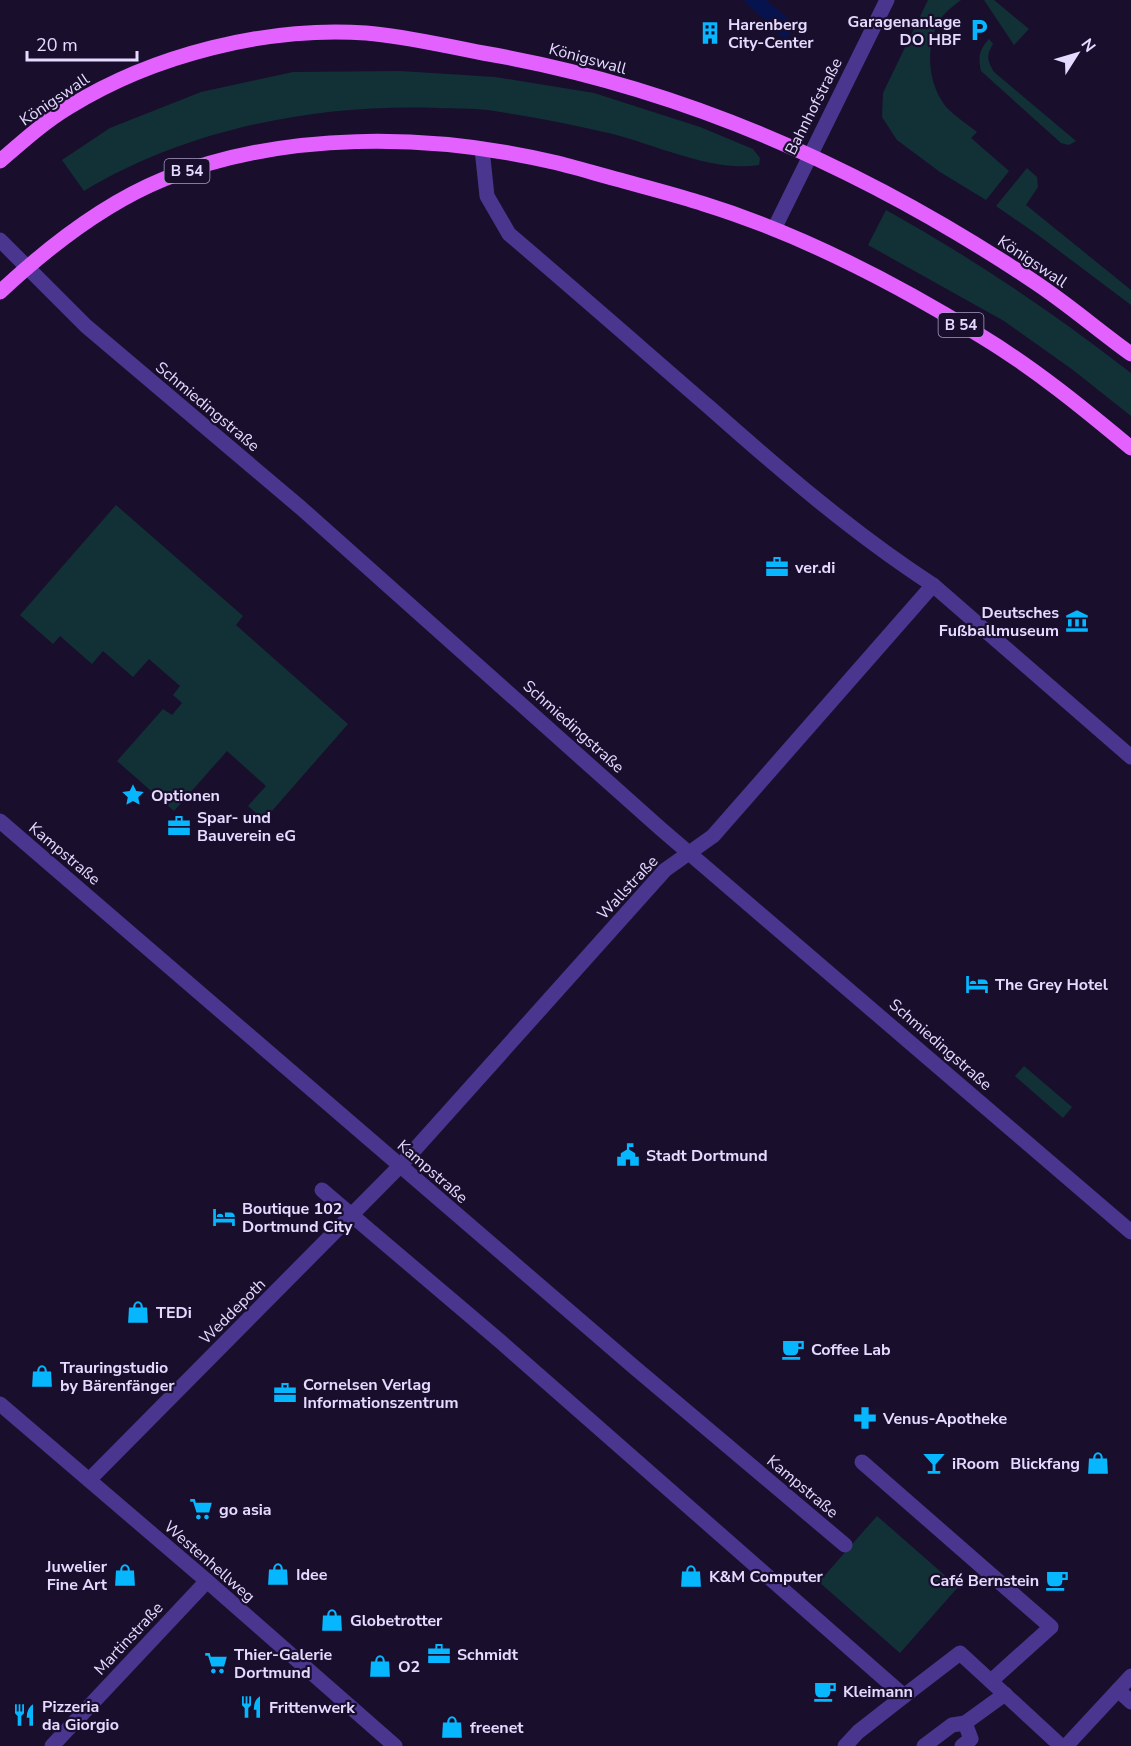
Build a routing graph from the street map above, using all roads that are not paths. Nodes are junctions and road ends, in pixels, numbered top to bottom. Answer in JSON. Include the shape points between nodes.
{"nodes":[{"id":1,"x":887,"y":0,"type":"edge"},
{"id":2,"x":482,"y":149,"type":"junction"},
{"id":3,"x":809,"y":154,"type":"junction"},
{"id":4,"x":0,"y":161,"type":"edge"},
{"id":5,"x":774,"y":229,"type":"junction"},
{"id":6,"x":0,"y":240,"type":"edge"},
{"id":7,"x":26,"y":267,"type":"junction"},
{"id":8,"x":0,"y":292,"type":"edge"},
{"id":9,"x":1131,"y":354,"type":"edge"},
{"id":10,"x":1131,"y":448,"type":"edge"},
{"id":11,"x":933,"y":585,"type":"junction"},
{"id":12,"x":1131,"y":757,"type":"edge"},
{"id":13,"x":0,"y":821,"type":"edge"},
{"id":14,"x":690,"y":853,"type":"junction"},
{"id":15,"x":400,"y":1166,"type":"junction"},
{"id":16,"x":322,"y":1190,"type":"dead end"},
{"id":17,"x":352,"y":1214,"type":"junction"},
{"id":18,"x":1131,"y":1232,"type":"edge"},
{"id":19,"x":0,"y":1404,"type":"edge"},
{"id":20,"x":862,"y":1462,"type":"dead end"},
{"id":21,"x":89,"y":1480,"type":"junction"},
{"id":22,"x":844,"y":1545,"type":"dead end"},
{"id":23,"x":207,"y":1581,"type":"junction"},
{"id":24,"x":1131,"y":1676,"type":"edge"},
{"id":25,"x":991,"y":1681,"type":"junction"},
{"id":26,"x":1118,"y":1690,"type":"junction"},
{"id":27,"x":1005,"y":1694,"type":"junction"},
{"id":28,"x":904,"y":1696,"type":"junction"},
{"id":29,"x":1131,"y":1702,"type":"edge"},
{"id":30,"x":965,"y":1723,"type":"junction"},
{"id":31,"x":52,"y":1746,"type":"edge"},
{"id":32,"x":395,"y":1746,"type":"edge"},
{"id":33,"x":845,"y":1746,"type":"edge"},
{"id":34,"x":924,"y":1746,"type":"edge"},
{"id":35,"x":962,"y":1746,"type":"edge"},
{"id":36,"x":1061,"y":1746,"type":"edge"},
{"id":37,"x":1066,"y":1746,"type":"edge"}],
"edges":[{"from":1,"to":3,"type":"street","name":"Bahnhofstraße"},
{"from":2,"to":5,"type":"main road","number":"B 54","via":[[553,162],[705,204]]},
{"from":2,"to":7,"type":"main road","number":"B 54","via":[[418,143],[329,143],[222,160],[164,179],[129,197],[79,227]]},
{"from":2,"to":11,"type":"street","via":[[487,196],[509,234],[821,503]]},
{"from":3,"to":4,"type":"main road","name":"Königswall","via":[[676,101],[547,64],[367,33],[340,33],[266,37],[219,46],[139,72],[68,108]]},
{"from":3,"to":5,"type":"street","name":"Bahnhofstraße"},
{"from":3,"to":9,"type":"main road","name":"Königswall","via":[[960,234],[1038,285]]},
{"from":5,"to":10,"type":"main road","number":"B 54","via":[[848,263],[981,336],[1042,377]]},
{"from":6,"to":7,"type":"street","name":"Schmiedingstraße"},
{"from":7,"to":8,"type":"main road","number":"B 54"},
{"from":7,"to":14,"type":"street","name":"Schmiedingstraße","via":[[86,326],[301,508]]},
{"from":11,"to":12,"type":"street"},
{"from":11,"to":14,"type":"street","name":"Wallstraße","via":[[713,836]]},
{"from":13,"to":15,"type":"street","name":"Kampstraße"},
{"from":14,"to":15,"type":"street","name":"Wallstraße","via":[[665,870]]},
{"from":14,"to":18,"type":"street","name":"Schmiedingstraße"},
{"from":15,"to":17,"type":"street","name":"Weddepoth"},
{"from":15,"to":22,"type":"street","name":"Kampstraße"},
{"from":16,"to":17,"type":"street"},
{"from":17,"to":21,"type":"street","name":"Weddepoth"},
{"from":17,"to":28,"type":"street"},
{"from":19,"to":21,"type":"street","name":"Westenhellweg"},
{"from":20,"to":25,"type":"street","via":[[1051,1627]]},
{"from":21,"to":23,"type":"street","name":"Westenhellweg"},
{"from":23,"to":31,"type":"street","name":"Martinstraße"},
{"from":23,"to":32,"type":"street","name":"Westenhellweg"},
{"from":24,"to":26,"type":"street"},
{"from":25,"to":27,"type":"street"},
{"from":25,"to":28,"type":"street","via":[[960,1653]]},
{"from":26,"to":29,"type":"street"},
{"from":26,"to":37,"type":"street"},
{"from":27,"to":30,"type":"street"},
{"from":27,"to":36,"type":"street"},
{"from":28,"to":33,"type":"street"},
{"from":30,"to":34,"type":"street","via":[[952,1725]]},
{"from":30,"to":35,"type":"street","via":[[971,1739]]}]}
